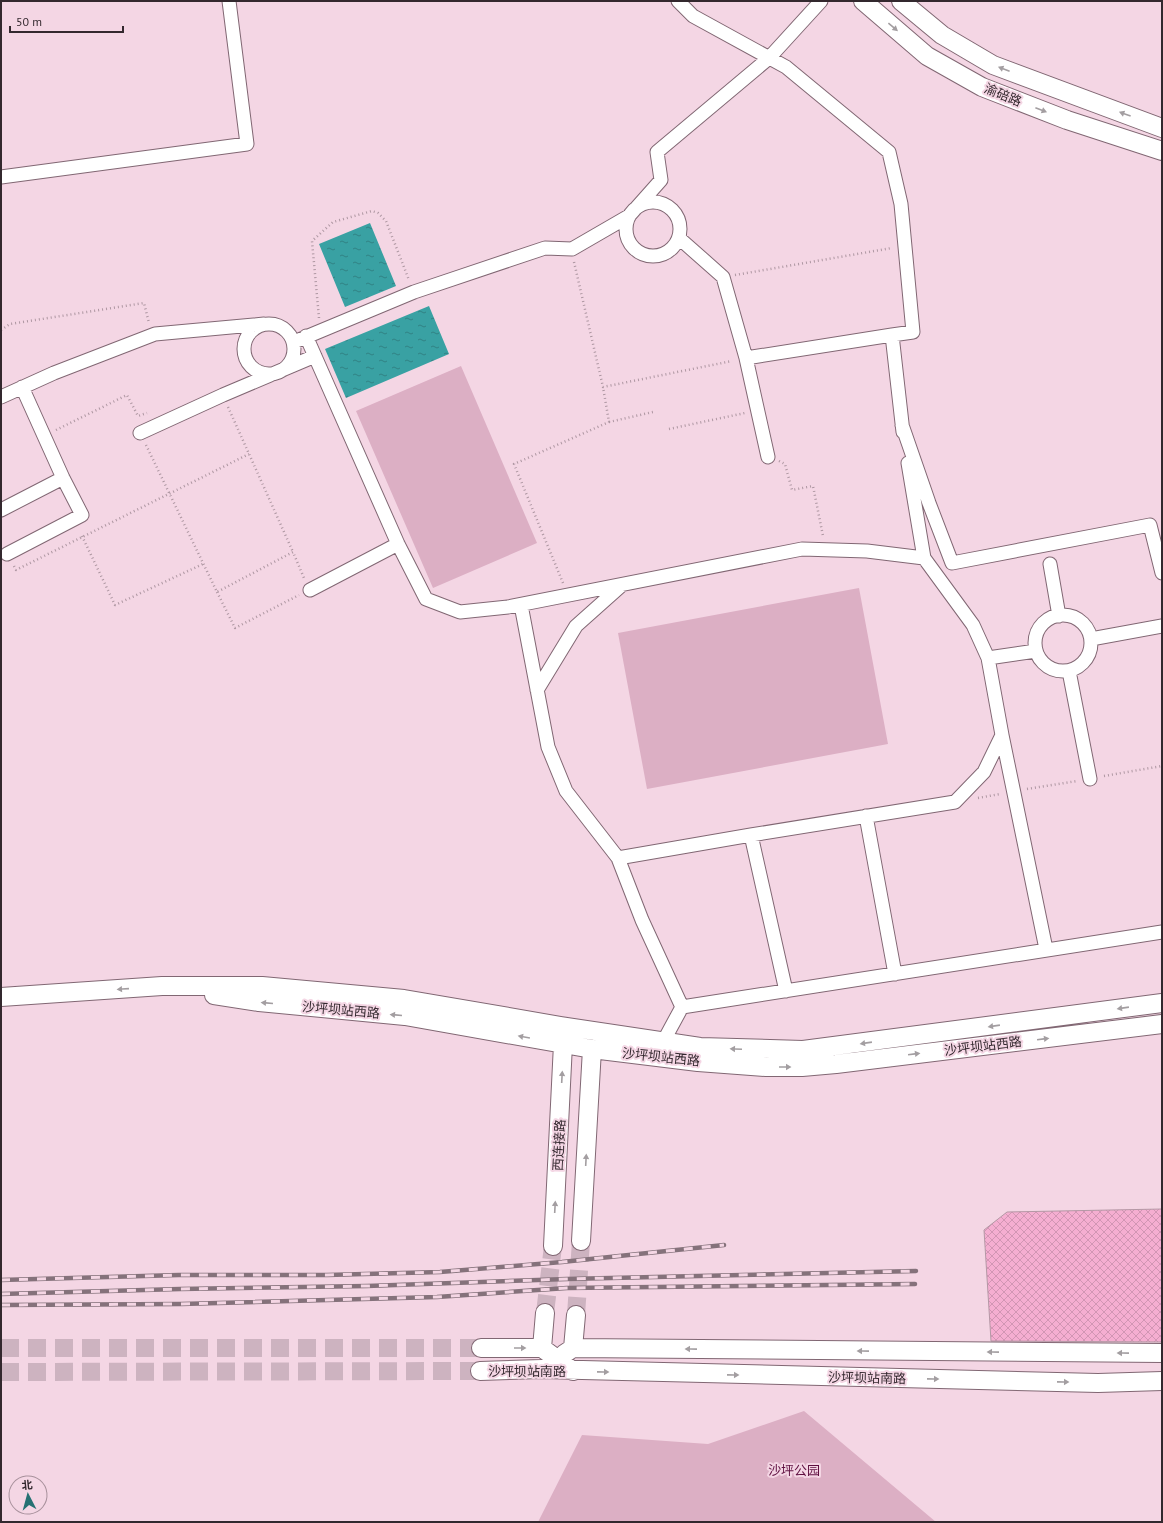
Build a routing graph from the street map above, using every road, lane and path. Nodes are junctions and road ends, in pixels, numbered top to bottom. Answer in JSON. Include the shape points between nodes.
{"nodes":[{"id":1,"x":229,"y":1,"type":"edge"},
{"id":2,"x":678,"y":1,"type":"edge"},
{"id":3,"x":821,"y":1,"type":"edge"},
{"id":4,"x":863,"y":1,"type":"edge"},
{"id":5,"x":901,"y":1,"type":"edge"},
{"id":6,"x":769,"y":58,"type":"junction"},
{"id":7,"x":1162,"y":128,"type":"edge"},
{"id":8,"x":1162,"y":151,"type":"edge"},
{"id":9,"x":1,"y":177,"type":"edge"},
{"id":10,"x":629,"y":216,"type":"junction"},
{"id":11,"x":679,"y":238,"type":"junction"},
{"id":12,"x":905,"y":245,"type":"junction"},
{"id":13,"x":572,"y":249,"type":"junction"},
{"id":14,"x":723,"y":277,"type":"junction"},
{"id":15,"x":414,"y":292,"type":"junction"},
{"id":16,"x":264,"y":324,"type":"junction"},
{"id":17,"x":1,"y":330,"type":"edge"},
{"id":18,"x":320,"y":330,"type":"junction"},
{"id":19,"x":892,"y":334,"type":"junction"},
{"id":20,"x":152,"y":335,"type":"junction"},
{"id":21,"x":306,"y":336,"type":"junction"},
{"id":22,"x":294,"y":342,"type":"junction"},
{"id":23,"x":315,"y":356,"type":"junction"},
{"id":24,"x":746,"y":358,"type":"junction"},
{"id":25,"x":282,"y":371,"type":"junction"},
{"id":26,"x":22,"y":387,"type":"junction"},
{"id":27,"x":603,"y":387,"type":"junction"},
{"id":28,"x":223,"y":396,"type":"junction"},
{"id":29,"x":1,"y":397,"type":"edge"},
{"id":30,"x":153,"y":410,"type":"dead end"},
{"id":31,"x":758,"y":411,"type":"junction"},
{"id":32,"x":653,"y":412,"type":"dead end"},
{"id":33,"x":610,"y":422,"type":"junction"},
{"id":34,"x":902,"y":425,"type":"junction"},
{"id":35,"x":669,"y":429,"type":"dead end"},
{"id":36,"x":140,"y":433,"type":"joint"},
{"id":37,"x":45,"y":436,"type":"junction"},
{"id":38,"x":249,"y":454,"type":"junction"},
{"id":39,"x":768,"y":457,"type":"joint"},
{"id":40,"x":63,"y":478,"type":"junction"},
{"id":41,"x":169,"y":493,"type":"junction"},
{"id":42,"x":1,"y":510,"type":"edge"},
{"id":43,"x":398,"y":544,"type":"junction"},
{"id":44,"x":826,"y":549,"type":"junction"},
{"id":45,"x":292,"y":552,"type":"junction"},
{"id":46,"x":7,"y":554,"type":"dead end"},
{"id":47,"x":924,"y":558,"type":"junction"},
{"id":48,"x":203,"y":564,"type":"junction"},
{"id":49,"x":1050,"y":564,"type":"dead end"},
{"id":50,"x":1162,"y":572,"type":"edge"},
{"id":51,"x":622,"y":585,"type":"junction"},
{"id":52,"x":310,"y":590,"type":"junction"},
{"id":53,"x":217,"y":592,"type":"junction"},
{"id":54,"x":568,"y":595,"type":"junction"},
{"id":55,"x":521,"y":605,"type":"junction"},
{"id":56,"x":1059,"y":616,"type":"junction"},
{"id":57,"x":1162,"y":626,"type":"edge"},
{"id":58,"x":1091,"y":639,"type":"junction"},
{"id":59,"x":1036,"y":651,"type":"junction"},
{"id":60,"x":988,"y":658,"type":"junction"},
{"id":61,"x":1069,"y":671,"type":"junction"},
{"id":62,"x":537,"y":690,"type":"junction"},
{"id":63,"x":1002,"y":735,"type":"junction"},
{"id":64,"x":1162,"y":766,"type":"edge"},
{"id":65,"x":1090,"y":779,"type":"junction"},
{"id":66,"x":1014,"y":792,"type":"junction"},
{"id":67,"x":956,"y":802,"type":"junction"},
{"id":68,"x":866,"y":816,"type":"junction"},
{"id":69,"x":751,"y":834,"type":"junction"},
{"id":70,"x":618,"y":858,"type":"junction"},
{"id":71,"x":1162,"y":932,"type":"edge"},
{"id":72,"x":1046,"y":949,"type":"junction"},
{"id":73,"x":894,"y":974,"type":"junction"},
{"id":74,"x":162,"y":986,"type":"junction"},
{"id":75,"x":786,"y":990,"type":"junction"},
{"id":76,"x":1,"y":997,"type":"edge"},
{"id":77,"x":1162,"y":1003,"type":"edge"},
{"id":78,"x":682,"y":1007,"type":"junction"},
{"id":79,"x":1162,"y":1024,"type":"edge"},
{"id":80,"x":663,"y":1042,"type":"junction"},
{"id":81,"x":563,"y":1044,"type":"junction"},
{"id":82,"x":592,"y":1049,"type":"junction"},
{"id":83,"x":581,"y":1241,"type":"tunnel mouth"},
{"id":84,"x":553,"y":1246,"type":"tunnel mouth"},
{"id":85,"x":545,"y":1313,"type":"tunnel mouth"},
{"id":86,"x":576,"y":1315,"type":"tunnel mouth"},
{"id":87,"x":481,"y":1348,"type":"tunnel mouth"},
{"id":88,"x":542,"y":1348,"type":"junction"},
{"id":89,"x":573,"y":1348,"type":"junction"},
{"id":90,"x":1162,"y":1353,"type":"edge"},
{"id":91,"x":557,"y":1359,"type":"junction"},
{"id":92,"x":542,"y":1370,"type":"junction"},
{"id":93,"x":480,"y":1371,"type":"tunnel mouth"},
{"id":94,"x":573,"y":1371,"type":"junction"},
{"id":95,"x":1162,"y":1381,"type":"edge"},
{"id":96,"x":1098,"y":1382,"type":"junction"},
{"id":97,"x":1162,"y":1387,"type":"edge"}],
"edges":[{"from":1,"to":9,"type":"street","via":[[247,144]]},
{"from":2,"to":6,"type":"street","via":[[693,16]]},
{"from":3,"to":6,"type":"street"},
{"from":4,"to":8,"type":"main road","name":"渝碚路","one_way":true,"via":[[927,56],[982,87],[1067,120]]},
{"from":7,"to":5,"type":"main road","name":"渝碚路","one_way":true,"via":[[993,65],[942,35]]},
{"from":6,"to":10,"type":"street","via":[[657,152],[661,180]]},
{"from":6,"to":12,"type":"street","via":[[786,67],[889,152],[901,204]]},
{"from":10,"to":11,"type":"street","via":[[641,205],[659,202],[674,212],[679,220]]},
{"from":10,"to":11,"type":"street","via":[[626,233],[634,248],[642,254],[651,256],[668,252]]},
{"from":10,"to":13,"type":"street"},
{"from":11,"to":14,"type":"street"},
{"from":12,"to":14,"type":"path"},
{"from":12,"to":19,"type":"street","via":[[913,332]]},
{"from":13,"to":15,"type":"street","via":[[545,248]]},
{"from":13,"to":27,"type":"path"},
{"from":14,"to":24,"type":"street"},
{"from":15,"to":18,"type":"street"},
{"from":15,"to":18,"type":"path","via":[[386,221],[378,213],[372,211],[333,222],[312,241]]},
{"from":16,"to":20,"type":"street"},
{"from":16,"to":22,"type":"street","via":[[280,326]]},
{"from":16,"to":25,"type":"street","via":[[246,338],[244,346],[247,361],[262,373],[274,374]]},
{"from":17,"to":20,"type":"path","via":[[10,324],[144,303]]},
{"from":18,"to":21,"type":"street"},
{"from":19,"to":24,"type":"street"},
{"from":19,"to":34,"type":"street"},
{"from":20,"to":26,"type":"street"},
{"from":21,"to":22,"type":"street"},
{"from":21,"to":23,"type":"street"},
{"from":22,"to":25,"type":"street","via":[[292,360]]},
{"from":23,"to":25,"type":"street"},
{"from":23,"to":43,"type":"street"},
{"from":24,"to":27,"type":"path"},
{"from":24,"to":31,"type":"street"},
{"from":25,"to":28,"type":"street"},
{"from":26,"to":29,"type":"street"},
{"from":26,"to":37,"type":"street"},
{"from":27,"to":33,"type":"path"},
{"from":28,"to":36,"type":"street"},
{"from":28,"to":38,"type":"path"},
{"from":30,"to":37,"type":"path","via":[[138,416],[127,395]]},
{"from":31,"to":35,"type":"path"},
{"from":31,"to":39,"type":"street"},
{"from":32,"to":33,"type":"path"},
{"from":33,"to":54,"type":"path","via":[[514,464]]},
{"from":34,"to":47,"type":"street"},
{"from":34,"to":50,"type":"street","via":[[952,563],[1150,525]]},
{"from":36,"to":41,"type":"path"},
{"from":37,"to":40,"type":"street"},
{"from":38,"to":41,"type":"path"},
{"from":38,"to":45,"type":"path"},
{"from":39,"to":44,"type":"path","via":[[784,464],[792,490],[813,486]]},
{"from":40,"to":42,"type":"street"},
{"from":40,"to":46,"type":"street","via":[[82,515]]},
{"from":41,"to":48,"type":"path"},
{"from":41,"to":48,"type":"path","via":[[82,536],[115,605]]},
{"from":43,"to":52,"type":"street"},
{"from":43,"to":55,"type":"street","via":[[426,599],[460,612]]},
{"from":44,"to":47,"type":"street"},
{"from":44,"to":51,"type":"street","via":[[802,549]]},
{"from":45,"to":52,"type":"path"},
{"from":45,"to":53,"type":"path"},
{"from":47,"to":60,"type":"street","via":[[973,625]]},
{"from":48,"to":53,"type":"path"},
{"from":49,"to":56,"type":"street"},
{"from":51,"to":54,"type":"street"},
{"from":51,"to":62,"type":"street","via":[[576,626]]},
{"from":52,"to":53,"type":"path","via":[[235,628]]},
{"from":54,"to":55,"type":"street"},
{"from":55,"to":62,"type":"street"},
{"from":56,"to":58,"type":"street","via":[[1070,616],[1080,621]]},
{"from":56,"to":59,"type":"street","via":[[1045,622],[1036,635]]},
{"from":57,"to":58,"type":"street"},
{"from":58,"to":61,"type":"street","via":[[1090,653],[1082,664]]},
{"from":59,"to":60,"type":"street"},
{"from":59,"to":61,"type":"street","via":[[1043,663],[1055,670]]},
{"from":60,"to":63,"type":"street"},
{"from":61,"to":65,"type":"street"},
{"from":62,"to":70,"type":"street","via":[[548,747],[566,791]]},
{"from":63,"to":66,"type":"street"},
{"from":63,"to":67,"type":"street","via":[[984,772]]},
{"from":64,"to":65,"type":"path"},
{"from":65,"to":66,"type":"path"},
{"from":66,"to":67,"type":"path"},
{"from":66,"to":72,"type":"street"},
{"from":67,"to":68,"type":"street"},
{"from":68,"to":69,"type":"street"},
{"from":68,"to":73,"type":"street"},
{"from":69,"to":70,"type":"street"},
{"from":69,"to":75,"type":"street"},
{"from":70,"to":78,"type":"street","via":[[642,920]]},
{"from":71,"to":72,"type":"street"},
{"from":72,"to":73,"type":"street"},
{"from":73,"to":75,"type":"street"},
{"from":74,"to":76,"type":"main road","name":"沙坪坝站西路","one_way":true},
{"from":74,"to":80,"type":"main road","name":"沙坪坝站西路","via":[[262,986],[404,999]]},
{"from":81,"to":74,"type":"main road","name":"沙坪坝站西路","one_way":true,"via":[[405,1016],[259,1002]]},
{"from":75,"to":78,"type":"street"},
{"from":77,"to":80,"type":"main road","name":"沙坪坝站西路","one_way":true,"via":[[802,1050],[700,1047]]},
{"from":78,"to":80,"type":"street"},
{"from":82,"to":79,"type":"main road","name":"沙坪坝站西路","one_way":true,"via":[[698,1062],[802,1067]]},
{"from":81,"to":82,"type":"main road","name":"沙坪坝站西路"},
{"from":84,"to":81,"type":"main road","name":"西连接路","one_way":true},
{"from":83,"to":82,"type":"main road","one_way":true},
{"from":85,"to":88,"type":"main road"},
{"from":86,"to":89,"type":"main road"},
{"from":87,"to":88,"type":"main road","name":"沙坪坝站南路","one_way":true},
{"from":88,"to":91,"type":"main road","name":"沙坪坝站南路"},
{"from":90,"to":89,"type":"main road","name":"沙坪坝站南路","one_way":true},
{"from":89,"to":91,"type":"main road"},
{"from":91,"to":92,"type":"main road"},
{"from":91,"to":94,"type":"main road","name":"沙坪坝站南路"},
{"from":92,"to":93,"type":"main road","name":"沙坪坝站南路"},
{"from":92,"to":94,"type":"main road","name":"沙坪坝站南路"},
{"from":94,"to":96,"type":"main road","name":"沙坪坝站南路","one_way":true},
{"from":95,"to":96,"type":"main road","name":"沙坪坝站南路"},
{"from":96,"to":97,"type":"main road"}]}
